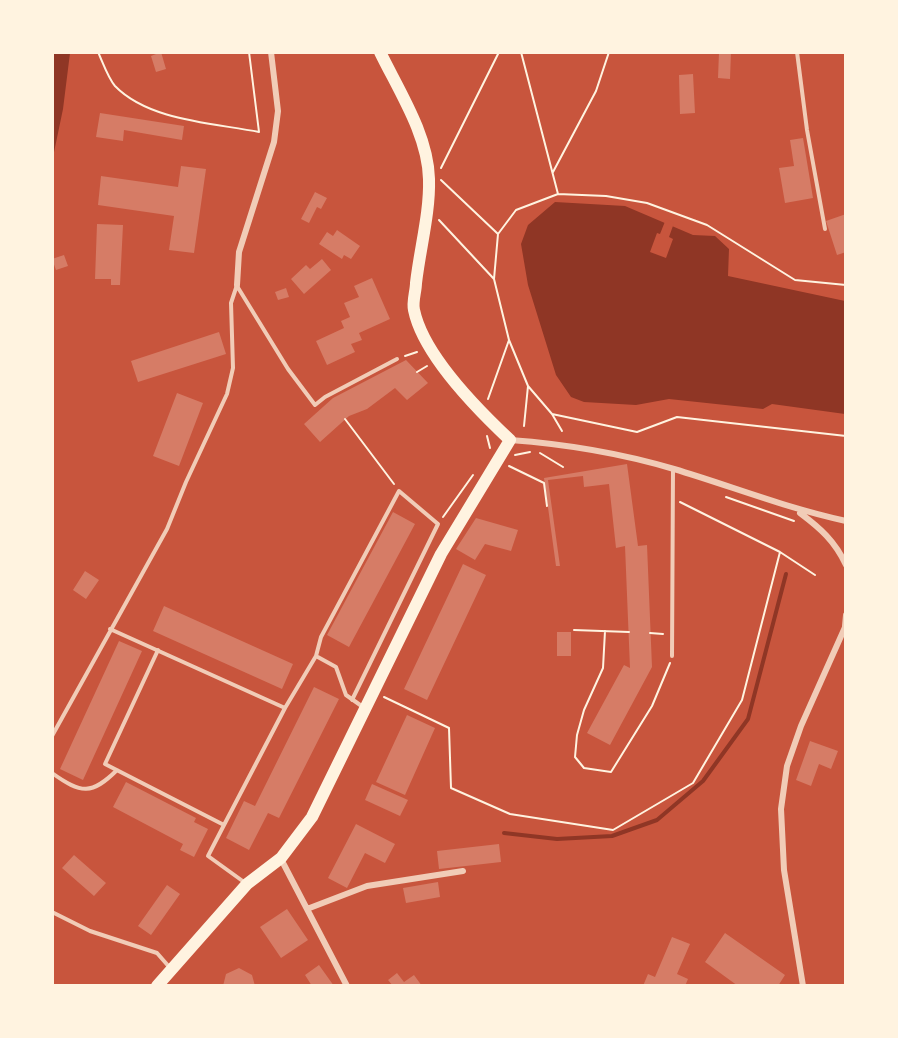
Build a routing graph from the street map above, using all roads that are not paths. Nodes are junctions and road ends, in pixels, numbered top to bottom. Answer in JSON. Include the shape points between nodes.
{"nodes":[{"id":1,"x":271,"y":52,"type":"edge"},
{"id":2,"x":380,"y":52,"type":"edge"},
{"id":3,"x":797,"y":52,"type":"edge"},
{"id":4,"x":825,"y":230,"type":"dead end"},
{"id":5,"x":237,"y":285,"type":"junction"},
{"id":6,"x":397,"y":359,"type":"road end"},
{"id":7,"x":510,"y":440,"type":"junction"},
{"id":8,"x":673,"y":468,"type":"junction"},
{"id":9,"x":797,"y":510,"type":"junction"},
{"id":10,"x":846,"y":521,"type":"edge"},
{"id":11,"x":846,"y":565,"type":"edge"},
{"id":12,"x":846,"y":615,"type":"edge"},
{"id":13,"x":845,"y":625,"type":"edge"},
{"id":14,"x":110,"y":629,"type":"junction"},
{"id":15,"x":158,"y":650,"type":"junction"},
{"id":16,"x":316,"y":656,"type":"junction"},
{"id":17,"x":672,"y":656,"type":"road end"},
{"id":18,"x":352,"y":700,"type":"junction"},
{"id":19,"x":285,"y":708,"type":"junction"},
{"id":20,"x":366,"y":709,"type":"junction"},
{"id":21,"x":52,"y":736,"type":"edge"},
{"id":22,"x":117,"y":770,"type":"junction"},
{"id":23,"x":52,"y":773,"type":"edge"},
{"id":24,"x":224,"y":825,"type":"junction"},
{"id":25,"x":280,"y":858,"type":"junction"},
{"id":26,"x":463,"y":871,"type":"dead end"},
{"id":27,"x":248,"y":884,"type":"junction"},
{"id":28,"x":307,"y":909,"type":"junction"},
{"id":29,"x":52,"y":912,"type":"edge"},
{"id":30,"x":171,"y":969,"type":"junction"},
{"id":31,"x":800,"y":976,"type":"junction"},
{"id":32,"x":157,"y":986,"type":"edge"},
{"id":33,"x":347,"y":986,"type":"edge"},
{"id":34,"x":797,"y":986,"type":"edge"},
{"id":35,"x":803,"y":986,"type":"edge"}],
"edges":[{"from":1,"to":5,"type":"street","via":[[278,111],[274,142],[239,252]]},
{"from":2,"to":7,"type":"main road","via":[[421,142],[429,178],[414,309],[433,349],[459,388]]},
{"from":3,"to":4,"type":"lane"},
{"from":5,"to":6,"type":"lane","via":[[288,369],[315,405]]},
{"from":5,"to":14,"type":"lane","via":[[231,303],[233,368],[227,394],[167,529]]},
{"from":7,"to":8,"type":"street","via":[[605,451]]},
{"from":7,"to":20,"type":"main road","via":[[441,554]]},
{"from":8,"to":9,"type":"street"},
{"from":8,"to":17,"type":"lane"},
{"from":9,"to":10,"type":"street"},
{"from":9,"to":11,"type":"street","via":[[825,533]]},
{"from":12,"to":13,"type":"street"},
{"from":13,"to":31,"type":"street","via":[[801,726],[788,766],[782,809],[784,870]]},
{"from":14,"to":15,"type":"lane"},
{"from":14,"to":21,"type":"lane"},
{"from":15,"to":19,"type":"lane"},
{"from":15,"to":22,"type":"lane","via":[[105,764]]},
{"from":16,"to":18,"type":"lane","via":[[336,667]]},
{"from":16,"to":18,"type":"lane","via":[[321,637],[399,491],[438,524]]},
{"from":16,"to":19,"type":"lane"},
{"from":18,"to":20,"type":"lane"},
{"from":19,"to":24,"type":"lane"},
{"from":20,"to":25,"type":"main road","via":[[312,817]]},
{"from":22,"to":23,"type":"lane","via":[[100,786],[88,790]]},
{"from":22,"to":24,"type":"lane"},
{"from":24,"to":27,"type":"lane","via":[[208,856]]},
{"from":25,"to":27,"type":"main road"},
{"from":25,"to":28,"type":"street"},
{"from":26,"to":28,"type":"street","via":[[367,886]]},
{"from":27,"to":30,"type":"main road"},
{"from":28,"to":33,"type":"street"},
{"from":29,"to":30,"type":"lane","via":[[90,931],[157,953]]},
{"from":30,"to":32,"type":"main road"},
{"from":31,"to":34,"type":"street"},
{"from":31,"to":35,"type":"street"}]}
